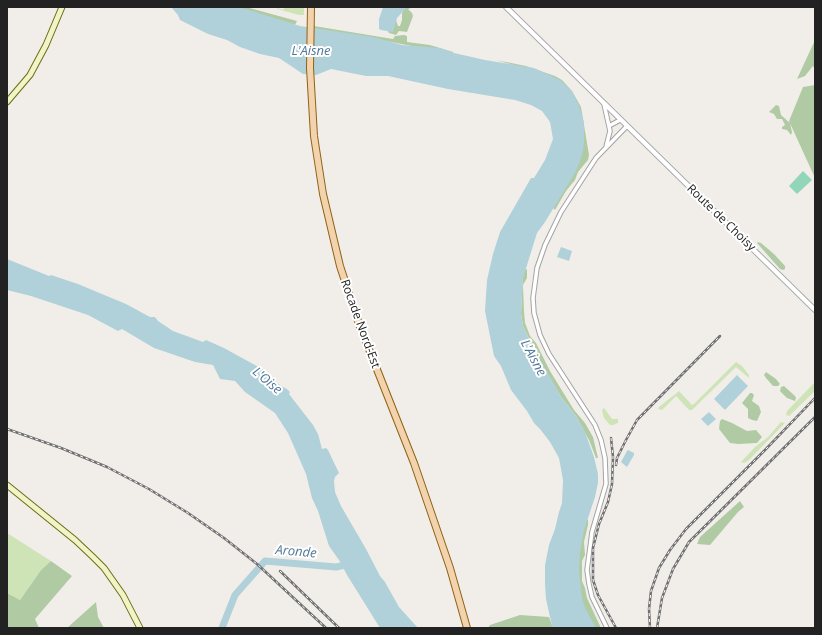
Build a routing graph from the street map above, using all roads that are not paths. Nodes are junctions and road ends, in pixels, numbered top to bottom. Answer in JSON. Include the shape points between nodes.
{"nodes":[{"id":1,"x":62,"y":7,"type":"edge"},
{"id":2,"x":311,"y":7,"type":"edge"},
{"id":3,"x":506,"y":7,"type":"edge"},
{"id":4,"x":7,"y":102,"type":"edge"},
{"id":5,"x":604,"y":104,"type":"junction"},
{"id":6,"x":620,"y":120,"type":"junction"},
{"id":7,"x":609,"y":126,"type":"junction"},
{"id":8,"x":627,"y":126,"type":"junction"},
{"id":9,"x":610,"y":131,"type":"junction"},
{"id":10,"x":620,"y":133,"type":"junction"},
{"id":11,"x":605,"y":150,"type":"junction"},
{"id":12,"x":815,"y":310,"type":"edge"},
{"id":13,"x":7,"y":485,"type":"edge"},
{"id":14,"x":140,"y":628,"type":"edge"},
{"id":15,"x":467,"y":628,"type":"edge"},
{"id":16,"x":607,"y":628,"type":"edge"}],
"edges":[{"from":1,"to":4,"type":"main road","via":[[30,75]]},
{"from":2,"to":15,"type":"main road","name":"Rocade Nord-Est","via":[[310,68],[314,136],[323,194],[340,266],[358,324],[417,470]]},
{"from":3,"to":5,"type":"street","name":"Route de Choisy"},
{"from":5,"to":6,"type":"street","name":"Route de Choisy"},
{"from":5,"to":7,"type":"street"},
{"from":6,"to":7,"type":"street"},
{"from":6,"to":8,"type":"street","name":"Route de Choisy"},
{"from":7,"to":9,"type":"street"},
{"from":8,"to":10,"type":"street"},
{"from":8,"to":12,"type":"street","name":"Route de Choisy"},
{"from":9,"to":10,"type":"street"},
{"from":9,"to":11,"type":"street"},
{"from":10,"to":11,"type":"street"},
{"from":11,"to":16,"type":"street","via":[[596,158],[561,212],[537,268],[533,298],[540,335],[549,354],[595,425],[604,452],[606,484],[592,532],[587,570],[592,597]]},
{"from":13,"to":14,"type":"main road","via":[[96,560],[123,595]]}]}
